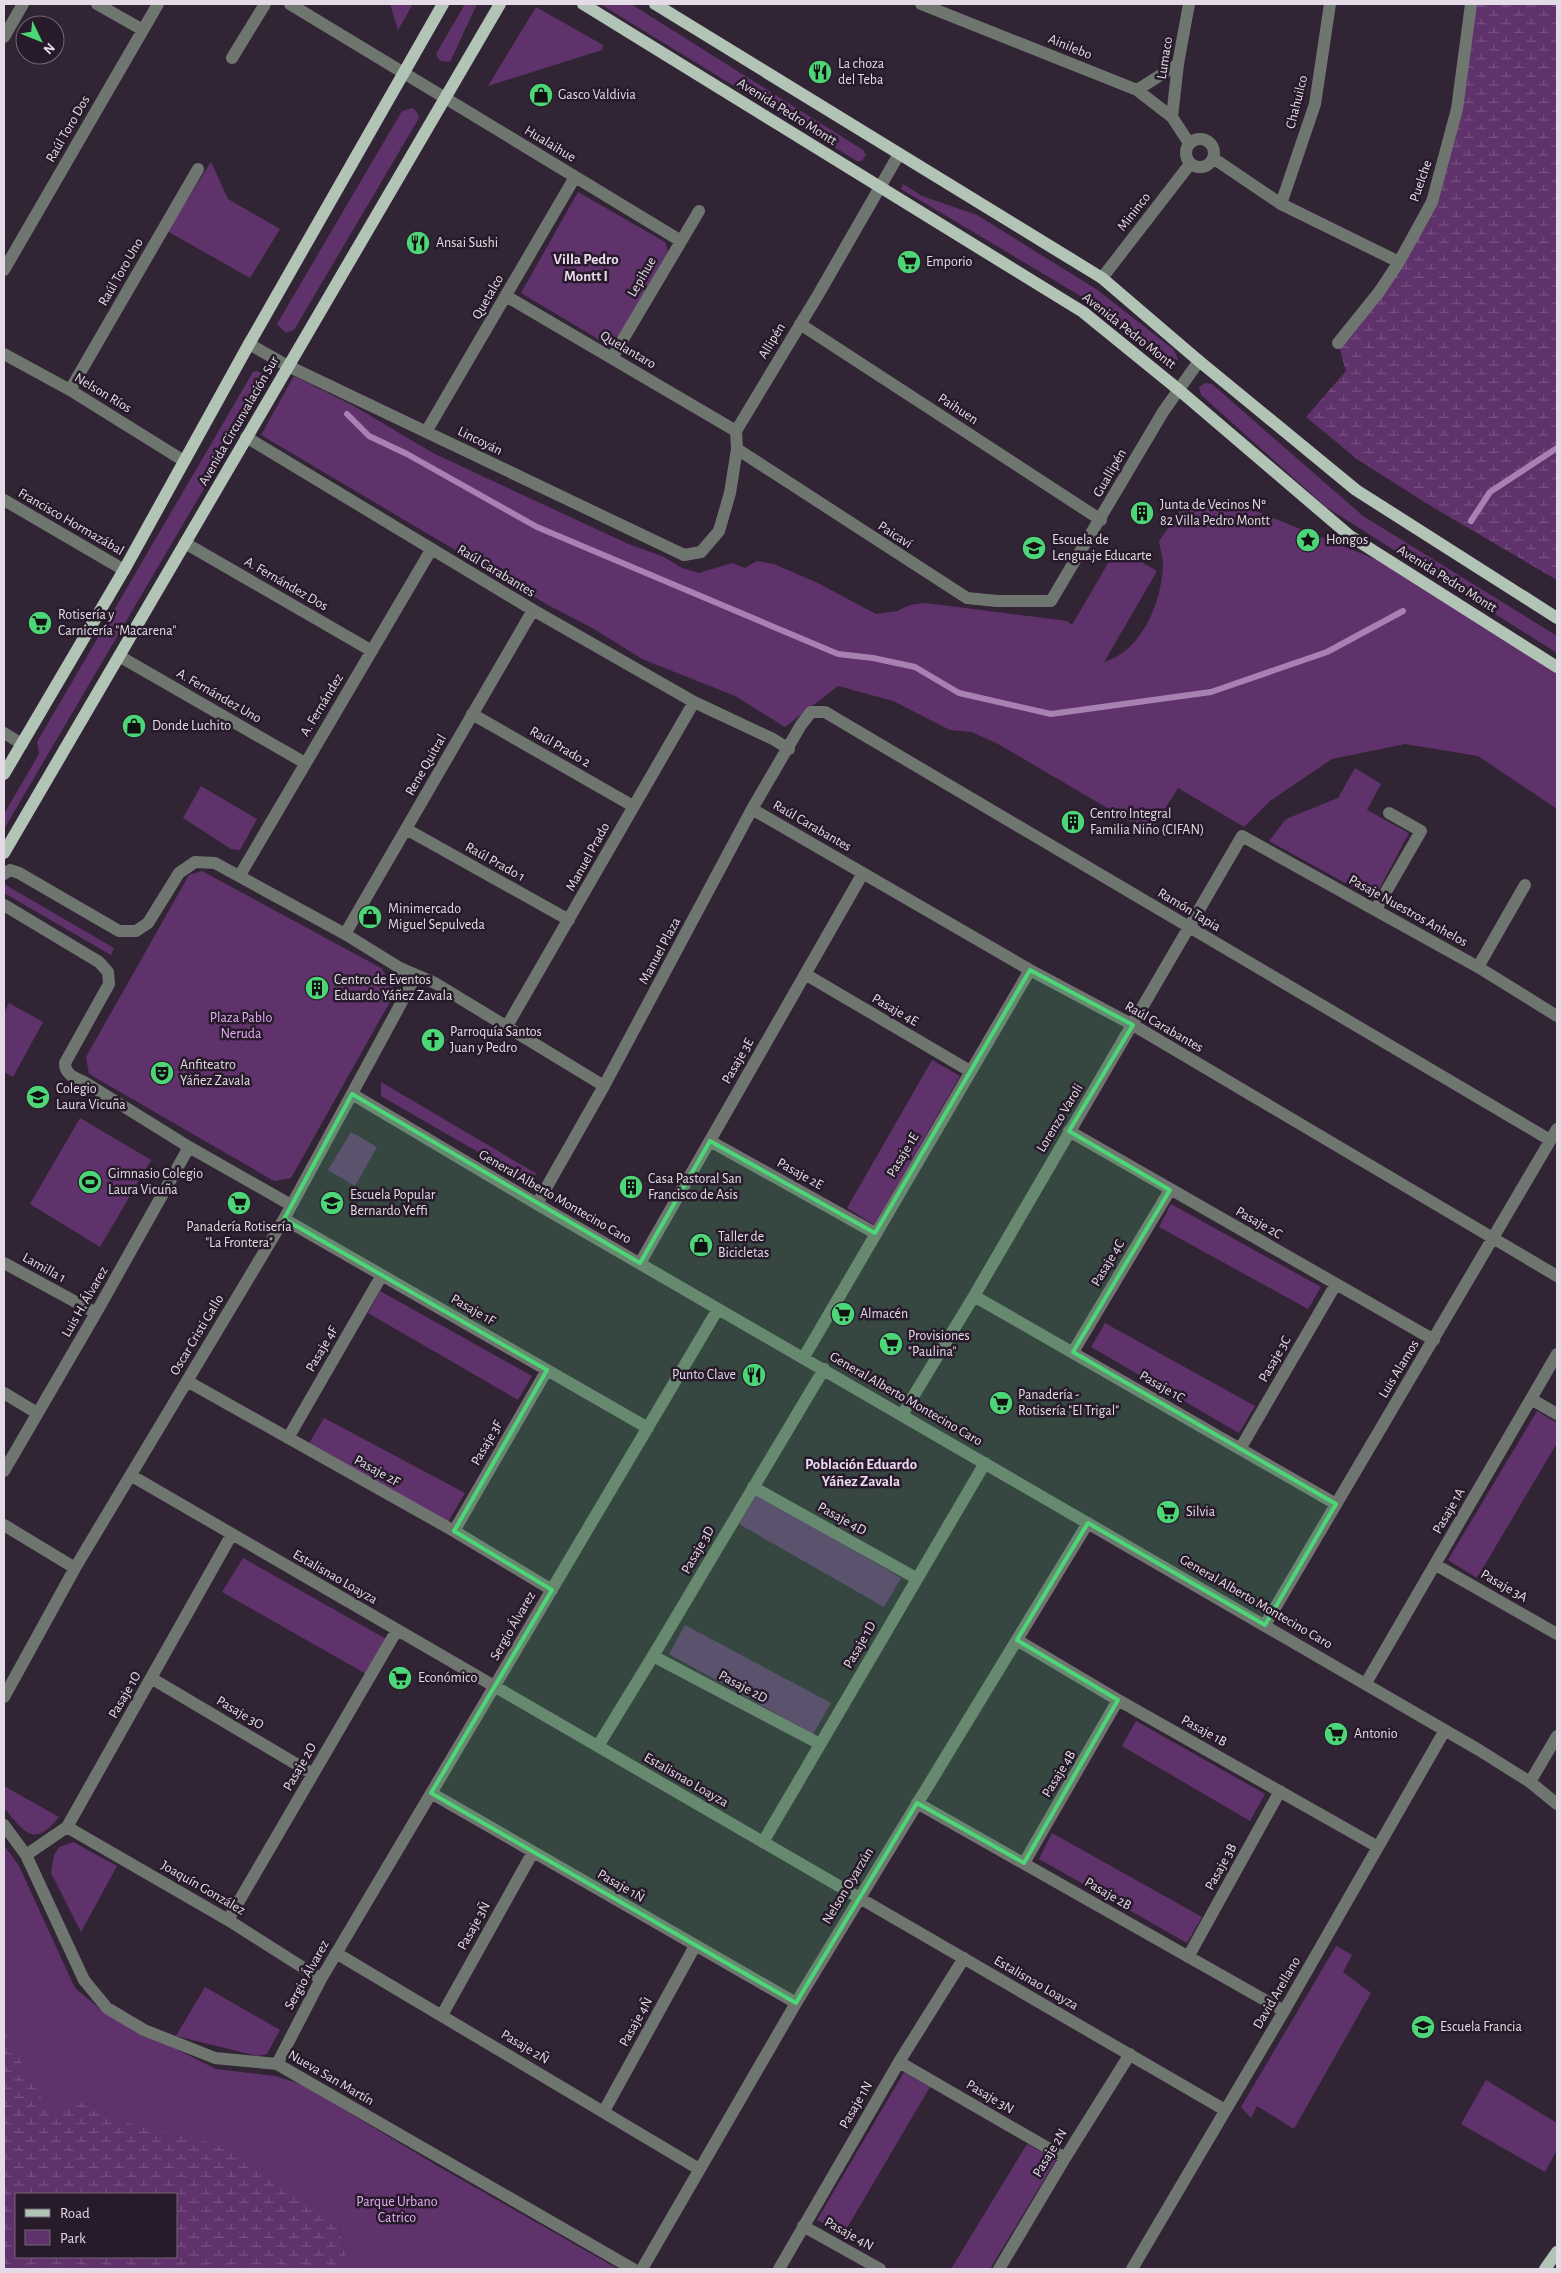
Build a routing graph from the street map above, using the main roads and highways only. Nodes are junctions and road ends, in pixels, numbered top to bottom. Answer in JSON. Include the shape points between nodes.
{"nodes":[{"id":1,"x":443,"y":4,"type":"edge"},
{"id":2,"x":500,"y":4,"type":"edge"},
{"id":3,"x":583,"y":4,"type":"edge"},
{"id":4,"x":656,"y":4,"type":"edge"},
{"id":5,"x":1557,"y":618,"type":"edge"},
{"id":6,"x":1557,"y":667,"type":"edge"},
{"id":7,"x":4,"y":774,"type":"edge"},
{"id":8,"x":4,"y":854,"type":"edge"},
{"id":9,"x":1557,"y":2252,"type":"edge"},
{"id":10,"x":1544,"y":2269,"type":"edge"}],
"edges":[{"from":1,"to":7,"type":"main road","name":"Avenida Circunvalación Sur","via":[[124,570]]},
{"from":2,"to":8,"type":"main road","name":"Avenida Circunvalación Sur"},
{"from":3,"to":6,"type":"main road","name":"Avenida Pedro Montt","via":[[1083,312],[1350,536]]},
{"from":4,"to":5,"type":"main road","name":"Avenida Pedro Montt","via":[[1102,278],[1356,490]]},
{"from":9,"to":10,"type":"main road"}]}
